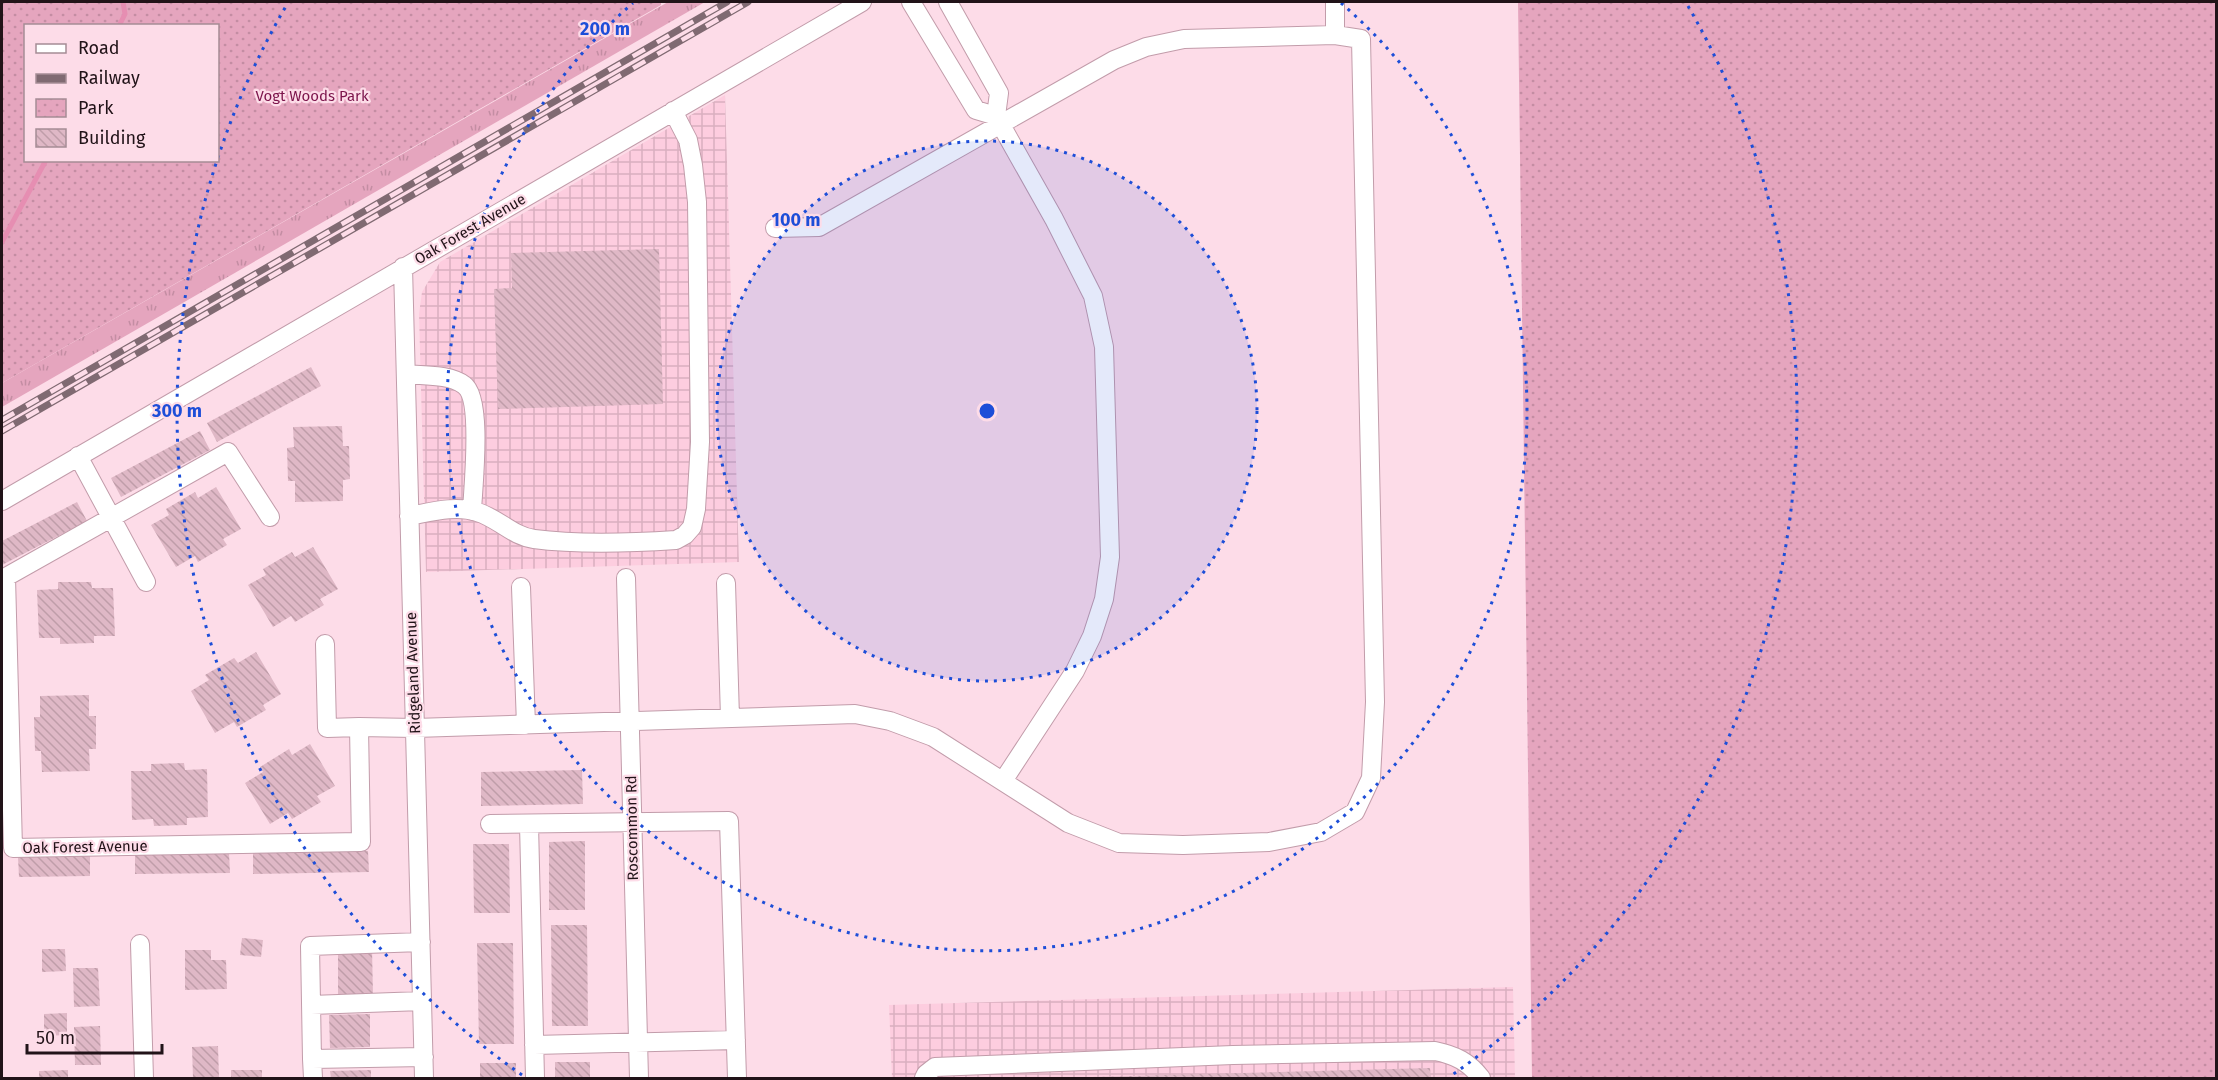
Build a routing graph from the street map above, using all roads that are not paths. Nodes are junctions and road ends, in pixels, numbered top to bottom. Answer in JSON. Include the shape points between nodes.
{"nodes":[{"id":1,"x":862,"y":2,"type":"edge"},
{"id":2,"x":911,"y":2,"type":"edge"},
{"id":3,"x":948,"y":2,"type":"edge"},
{"id":4,"x":1335,"y":2,"type":"edge"},
{"id":5,"x":1335,"y":35,"type":"junction"},
{"id":6,"x":674,"y":111,"type":"junction"},
{"id":7,"x":999,"y":120,"type":"junction"},
{"id":8,"x":775,"y":228,"type":"dead end"},
{"id":9,"x":403,"y":267,"type":"junction"},
{"id":10,"x":406,"y":374,"type":"junction"},
{"id":11,"x":78,"y":456,"type":"junction"},
{"id":12,"x":2,"y":501,"type":"edge"},
{"id":13,"x":472,"y":511,"type":"junction"},
{"id":14,"x":409,"y":516,"type":"junction"},
{"id":15,"x":270,"y":517,"type":"dead end"},
{"id":16,"x":111,"y":518,"type":"junction"},
{"id":17,"x":626,"y":578,"type":"dead end"},
{"id":18,"x":146,"y":582,"type":"dead end"},
{"id":19,"x":726,"y":583,"type":"dead end"},
{"id":20,"x":521,"y":587,"type":"dead end"},
{"id":21,"x":324,"y":645,"type":"dead end"},
{"id":22,"x":730,"y":718,"type":"junction"},
{"id":23,"x":630,"y":721,"type":"junction"},
{"id":24,"x":526,"y":724,"type":"junction"},
{"id":25,"x":359,"y":727,"type":"junction"},
{"id":26,"x":415,"y":728,"type":"junction"},
{"id":27,"x":1003,"y":782,"type":"junction"},
{"id":28,"x":632,"y":822,"type":"junction"},
{"id":29,"x":490,"y":824,"type":"dead end"},
{"id":30,"x":529,"y":824,"type":"junction"},
{"id":31,"x":421,"y":942,"type":"junction"},
{"id":32,"x":140,"y":944,"type":"dead end"},
{"id":33,"x":422,"y":1001,"type":"junction"},
{"id":34,"x":311,"y":1005,"type":"junction"},
{"id":35,"x":736,"y":1040,"type":"junction"},
{"id":36,"x":638,"y":1043,"type":"junction"},
{"id":37,"x":534,"y":1045,"type":"junction"},
{"id":38,"x":424,"y":1057,"type":"junction"},
{"id":39,"x":312,"y":1059,"type":"junction"},
{"id":40,"x":144,"y":1078,"type":"edge"},
{"id":41,"x":313,"y":1078,"type":"edge"},
{"id":42,"x":424,"y":1078,"type":"edge"},
{"id":43,"x":535,"y":1078,"type":"edge"},
{"id":44,"x":639,"y":1078,"type":"edge"},
{"id":45,"x":737,"y":1078,"type":"edge"},
{"id":46,"x":924,"y":1078,"type":"edge"},
{"id":47,"x":1482,"y":1078,"type":"edge"}],
"edges":[{"from":1,"to":6,"type":"street","name":"Oak Forest Avenue"},
{"from":2,"to":7,"type":"street","via":[[976,111]]},
{"from":3,"to":7,"type":"street","via":[[999,93]]},
{"from":4,"to":5,"type":"street"},
{"from":5,"to":7,"type":"street","via":[[1184,39],[1146,47]]},
{"from":5,"to":27,"type":"street","via":[[1360,39],[1375,702],[1371,778],[1355,812],[1321,832],[1269,842],[1183,845],[1119,843],[1068,823]]},
{"from":6,"to":9,"type":"street","name":"Oak Forest Avenue"},
{"from":6,"to":13,"type":"street","via":[[688,140],[697,202],[700,441],[692,527],[676,540],[573,542],[513,534]]},
{"from":7,"to":8,"type":"street","via":[[819,227]]},
{"from":7,"to":27,"type":"street","via":[[1093,296],[1104,347],[1110,557],[1104,599],[1080,662]]},
{"from":9,"to":10,"type":"street","name":"Ridgeland Avenue"},
{"from":9,"to":11,"type":"street","name":"Oak Forest Avenue"},
{"from":10,"to":13,"type":"street","via":[[445,377],[462,383],[472,396]]},
{"from":10,"to":14,"type":"street","name":"Ridgeland Avenue"},
{"from":11,"to":12,"type":"street","name":"Oak Forest Avenue"},
{"from":11,"to":16,"type":"street"},
{"from":13,"to":14,"type":"street","via":[[454,509]]},
{"from":14,"to":26,"type":"street","name":"Ridgeland Avenue"},
{"from":15,"to":16,"type":"street","name":"Oak Forest Avenue","via":[[228,452]]},
{"from":16,"to":18,"type":"street"},
{"from":16,"to":25,"type":"street","name":"Oak Forest Avenue","via":[[6,577],[13,848],[362,842]]},
{"from":17,"to":23,"type":"street","name":"Roscommon Rd"},
{"from":19,"to":22,"type":"street"},
{"from":20,"to":24,"type":"street"},
{"from":21,"to":25,"type":"street","via":[[327,728]]},
{"from":22,"to":23,"type":"street"},
{"from":22,"to":27,"type":"street","via":[[855,714],[890,721],[933,737]]},
{"from":23,"to":24,"type":"street"},
{"from":23,"to":28,"type":"street","name":"Roscommon Rd"},
{"from":24,"to":26,"type":"street"},
{"from":25,"to":26,"type":"street"},
{"from":26,"to":31,"type":"street","name":"Ridgeland Avenue"},
{"from":28,"to":30,"type":"street"},
{"from":28,"to":35,"type":"street","via":[[729,821]]},
{"from":28,"to":36,"type":"street","name":"Roscommon Rd"},
{"from":29,"to":30,"type":"street"},
{"from":30,"to":37,"type":"street"},
{"from":31,"to":33,"type":"street","name":"Ridgeland Avenue"},
{"from":31,"to":34,"type":"street","via":[[310,946]]},
{"from":32,"to":40,"type":"street"},
{"from":33,"to":34,"type":"street"},
{"from":33,"to":38,"type":"street","name":"Ridgeland Avenue"},
{"from":34,"to":39,"type":"street"},
{"from":35,"to":36,"type":"street"},
{"from":35,"to":45,"type":"street"},
{"from":36,"to":37,"type":"street"},
{"from":36,"to":44,"type":"street","name":"Roscommon Rd"},
{"from":37,"to":43,"type":"street"},
{"from":38,"to":39,"type":"street"},
{"from":38,"to":42,"type":"street","name":"Ridgeland Avenue"},
{"from":39,"to":41,"type":"street"},
{"from":46,"to":47,"type":"street","via":[[935,1067],[1435,1051],[1452,1054]]}]}
